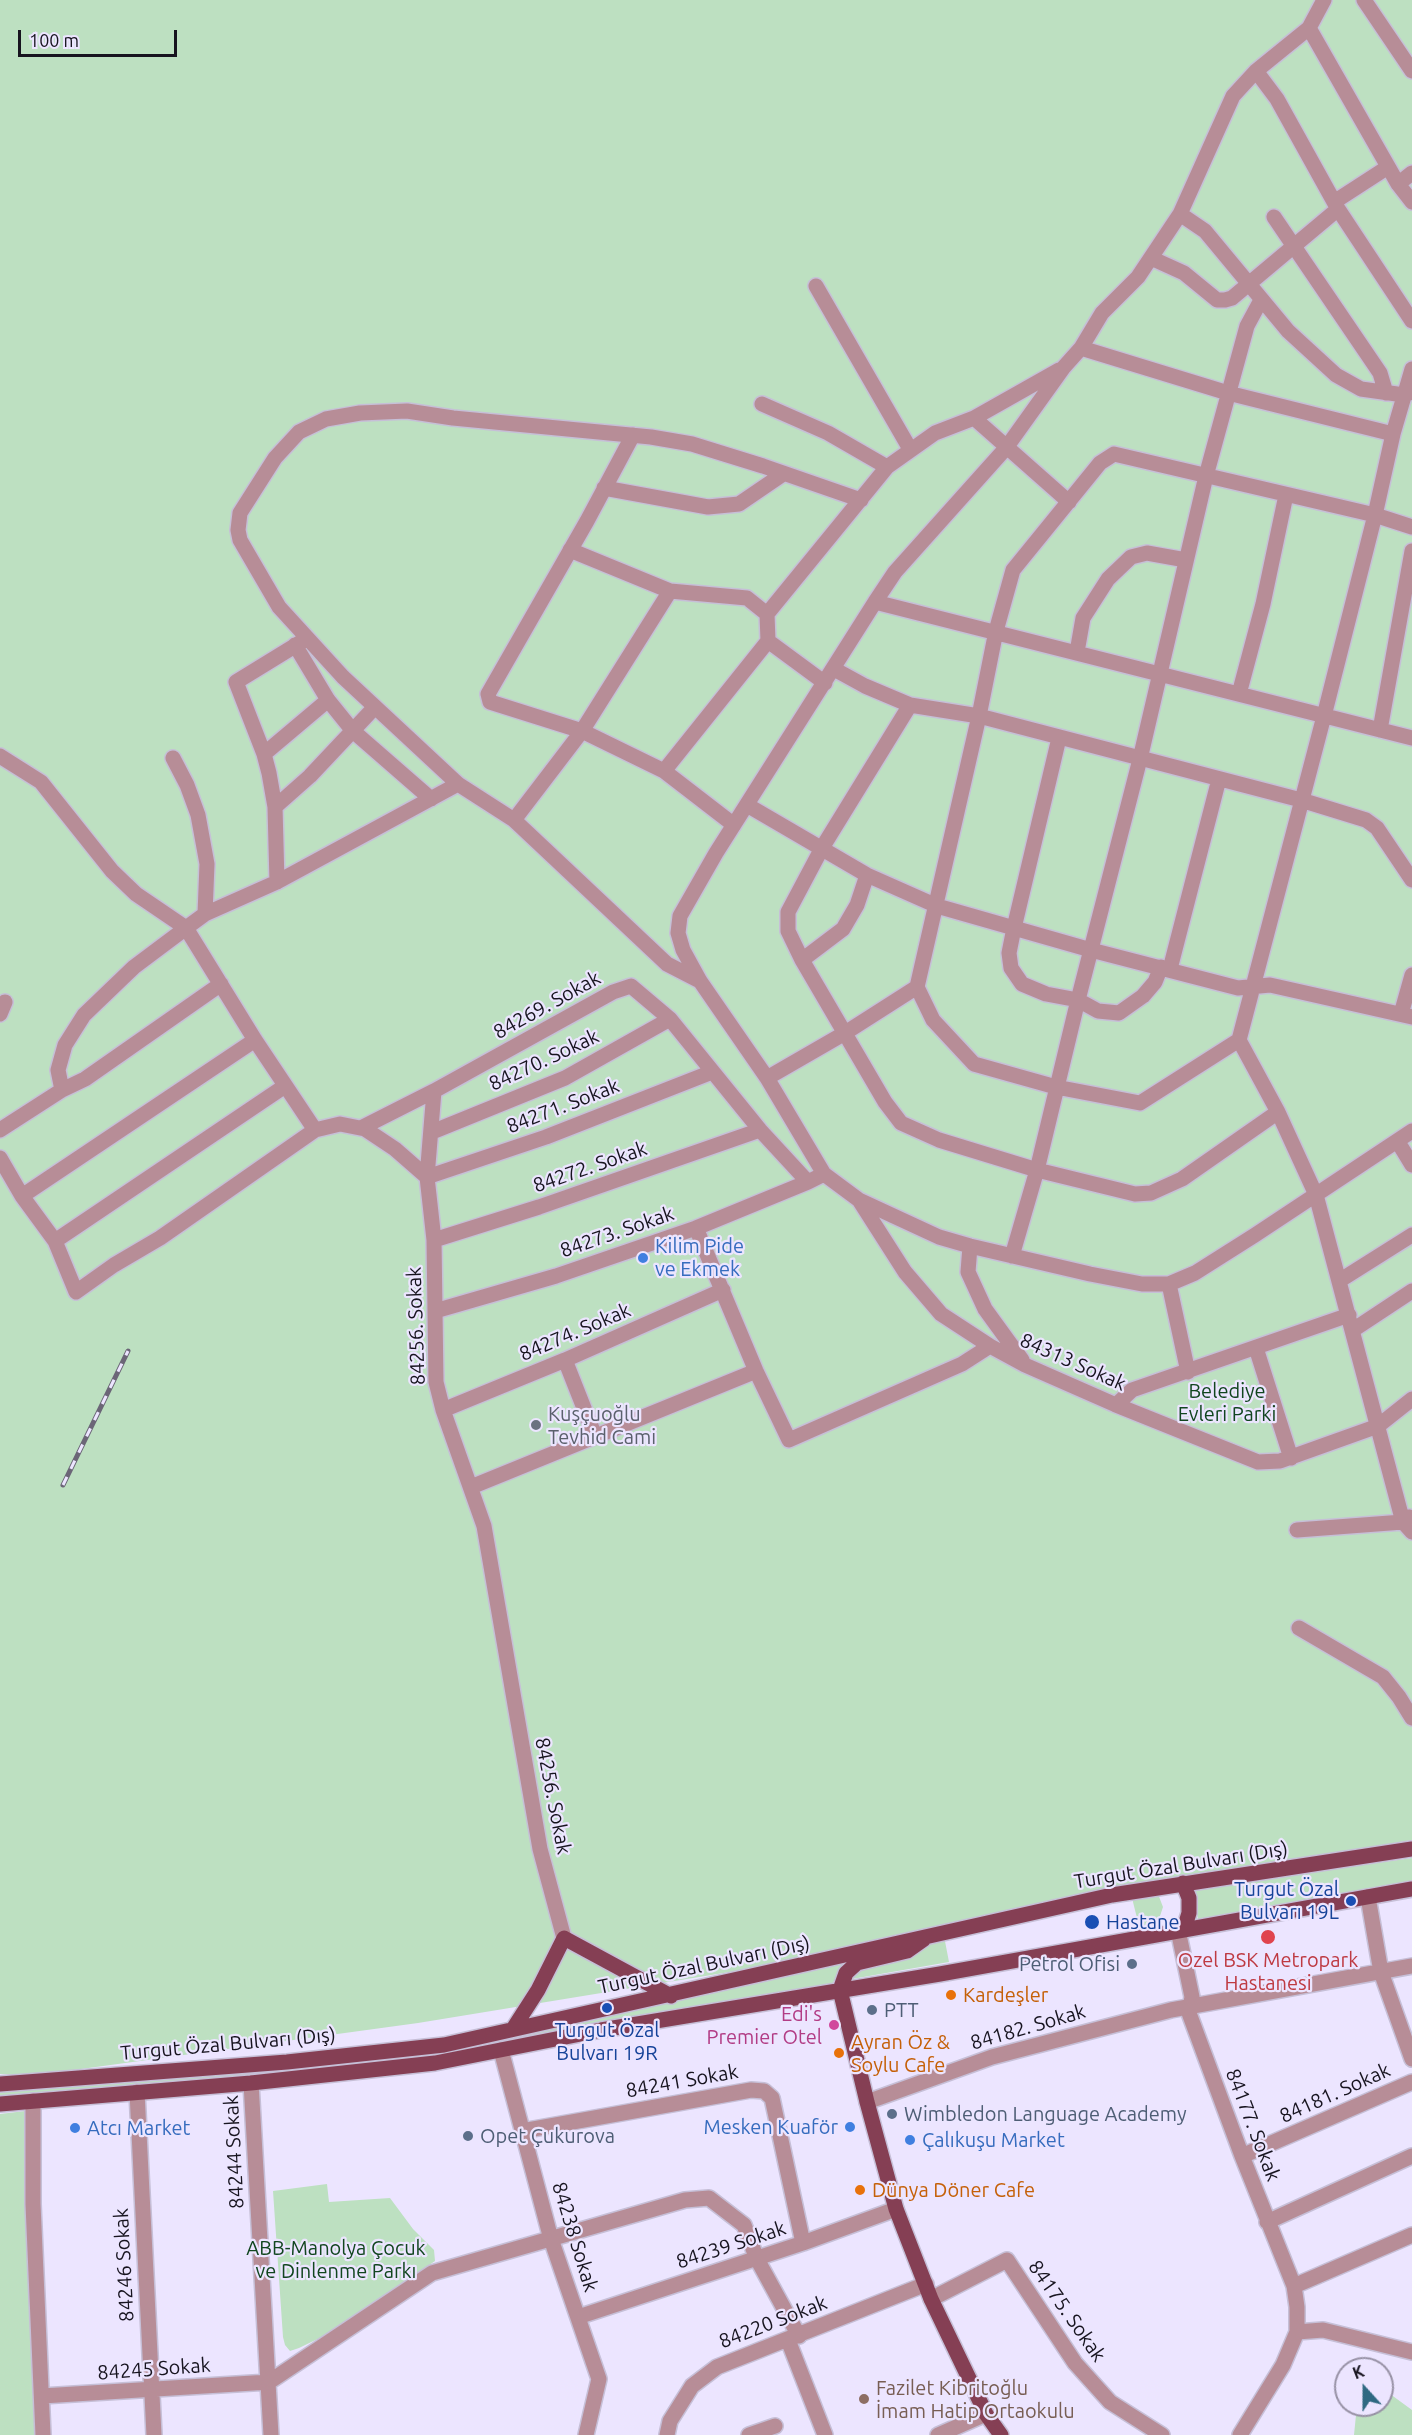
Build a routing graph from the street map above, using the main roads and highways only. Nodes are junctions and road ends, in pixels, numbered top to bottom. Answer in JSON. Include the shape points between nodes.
{"nodes":[{"id":1,"x":1412,"y":1850,"type":"edge"},
{"id":2,"x":1183,"y":1883,"type":"junction"},
{"id":3,"x":1412,"y":1889,"type":"edge"},
{"id":4,"x":1181,"y":1930,"type":"junction"},
{"id":5,"x":932,"y":1934,"type":"junction"},
{"id":6,"x":840,"y":1990,"type":"junction"},
{"id":7,"x":671,"y":1996,"type":"junction"},
{"id":8,"x":513,"y":2029,"type":"junction"},
{"id":9,"x":0,"y":2084,"type":"edge"},
{"id":10,"x":0,"y":2104,"type":"edge"},
{"id":11,"x":1001,"y":2435,"type":"edge"}],
"edges":[{"from":1,"to":2,"type":"main road","name":"Turgut Özal Bulvarı (Dış)"},
{"from":2,"to":4,"type":"main road","via":[[1189,1899]]},
{"from":2,"to":5,"type":"main road","name":"Turgut Özal Bulvarı (Dış)"},
{"from":3,"to":4,"type":"main road","name":"Turgut Özal Bulvarı (Dış)"},
{"from":4,"to":6,"type":"main road","name":"Turgut Özal Bulvarı (Dış)"},
{"from":5,"to":6,"type":"main road","via":[[907,1951],[857,1963],[846,1973]]},
{"from":5,"to":7,"type":"main road","name":"Turgut Özal Bulvarı (Dış)"},
{"from":6,"to":10,"type":"main road","name":"Turgut Özal Bulvarı (Dış)","via":[[612,2028],[435,2063]]},
{"from":6,"to":11,"type":"main road","via":[[896,2209],[928,2291],[986,2414]]},
{"from":7,"to":8,"type":"main road","name":"Turgut Özal Bulvarı (Dış)"},
{"from":7,"to":8,"type":"main road","via":[[564,1938]]},
{"from":8,"to":9,"type":"main road","name":"Turgut Özal Bulvarı (Dış)","via":[[444,2045],[357,2055]]}]}
